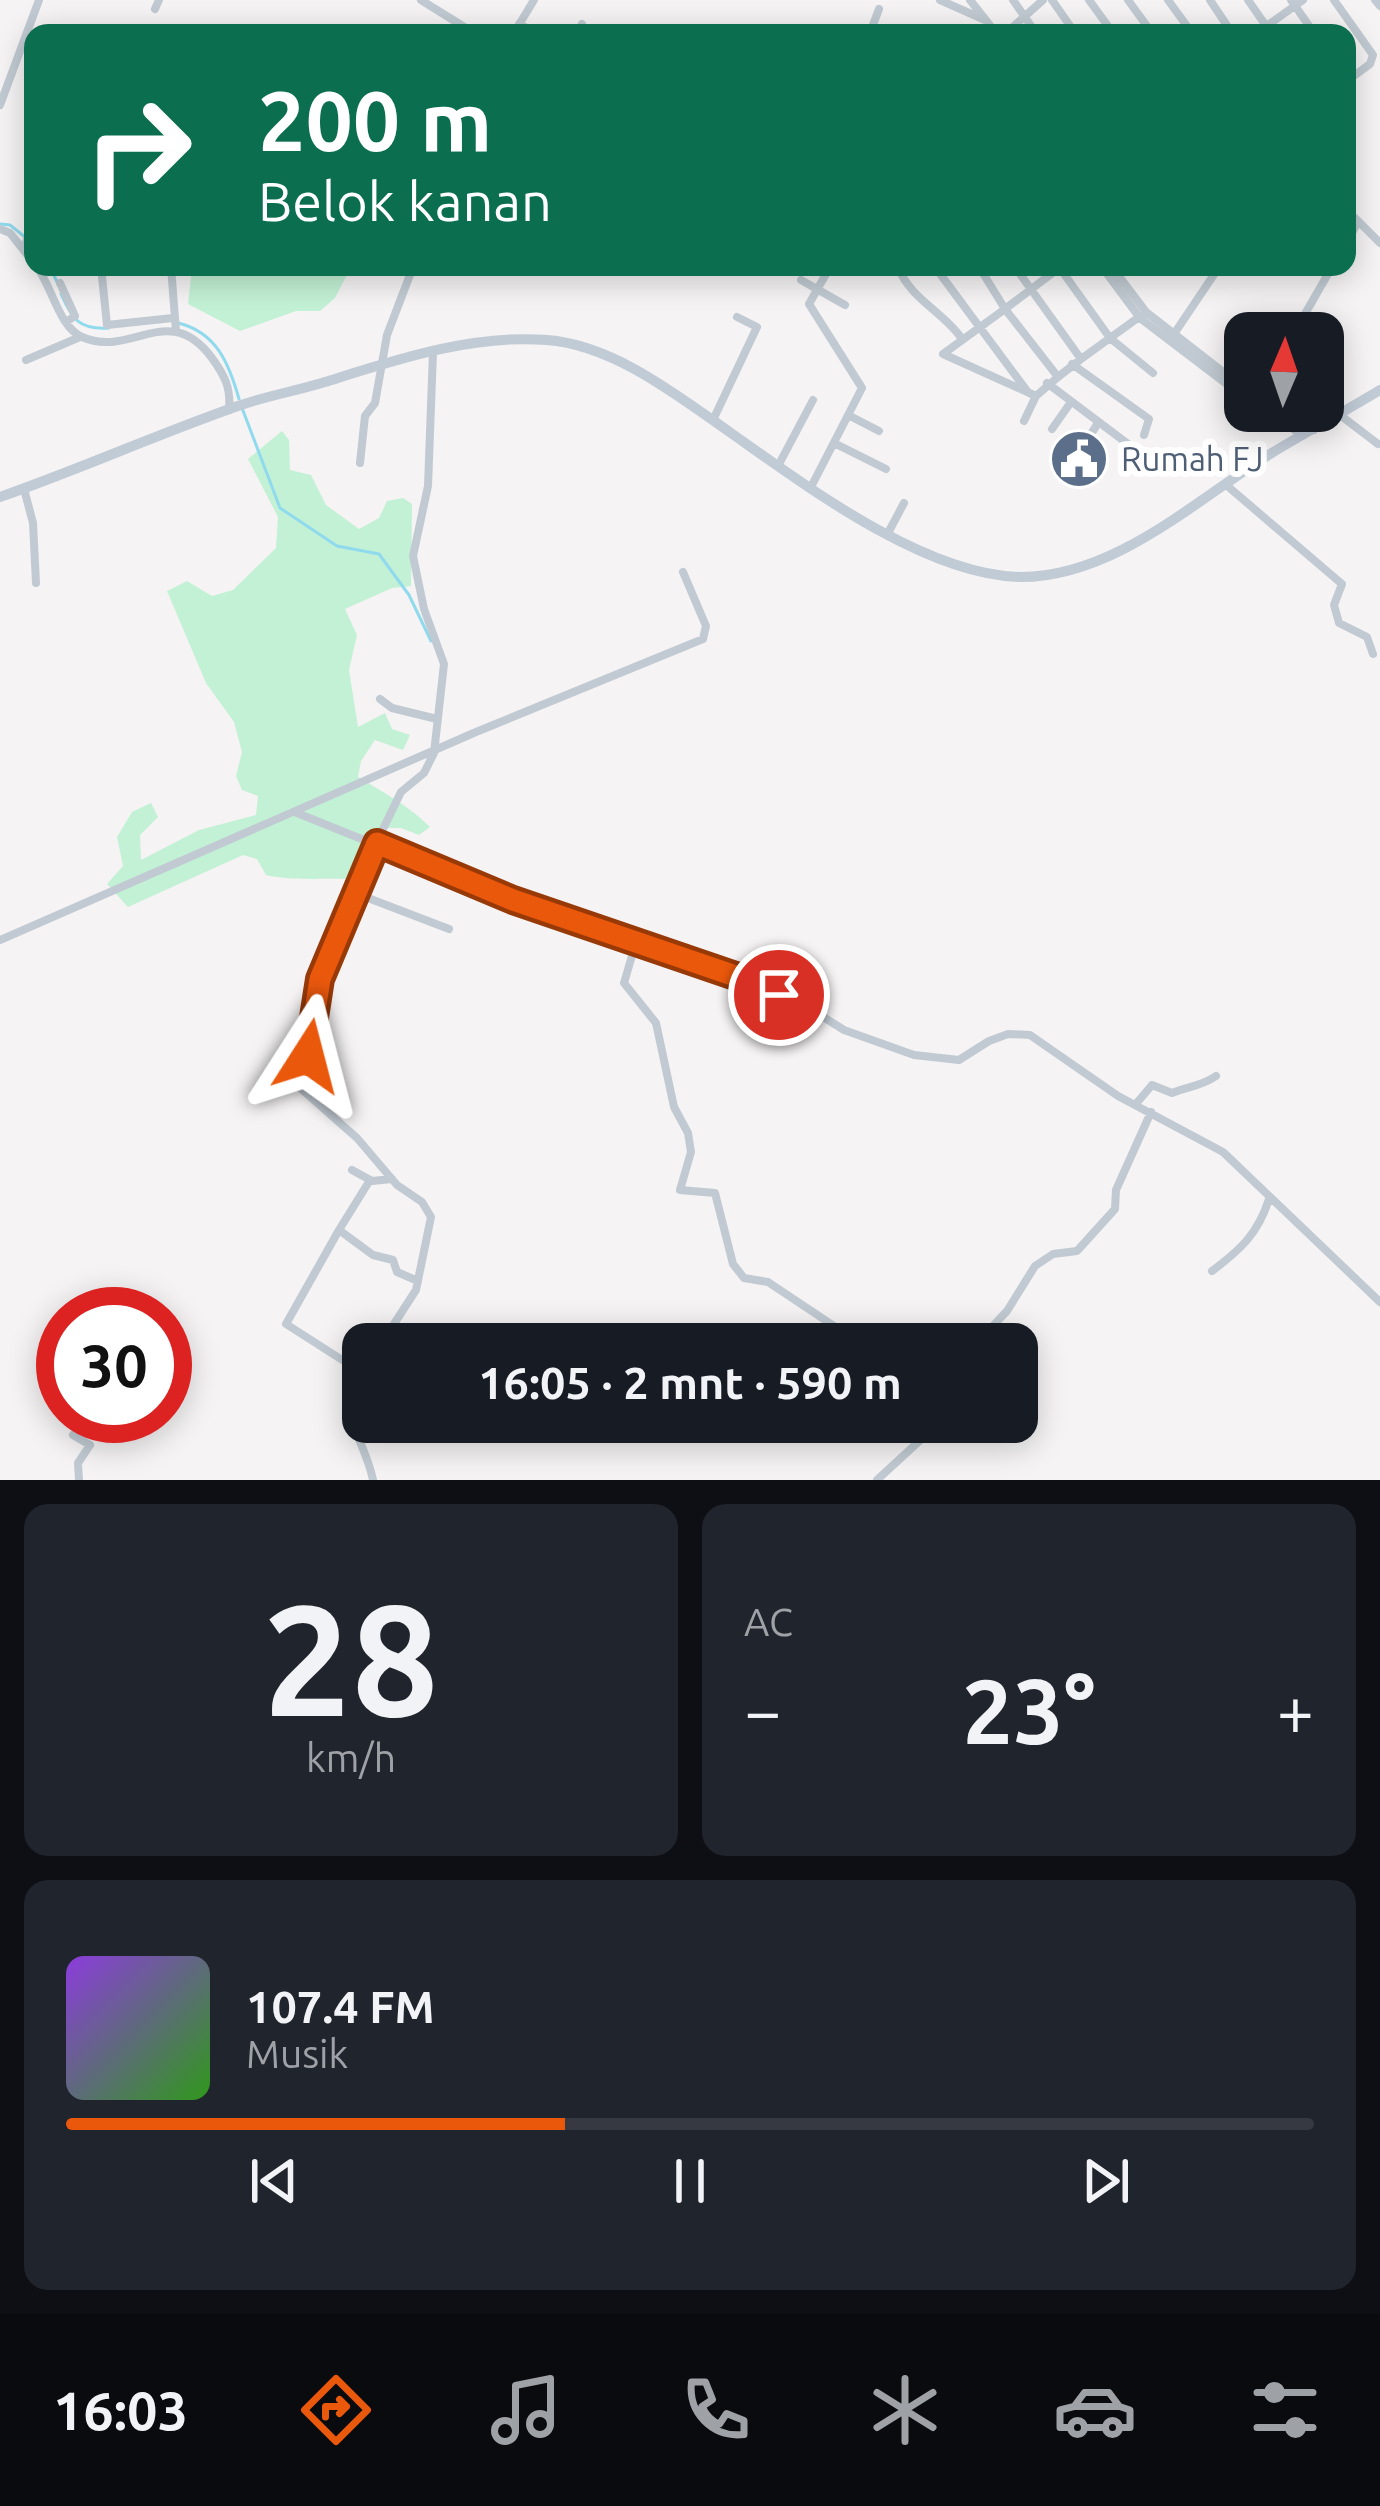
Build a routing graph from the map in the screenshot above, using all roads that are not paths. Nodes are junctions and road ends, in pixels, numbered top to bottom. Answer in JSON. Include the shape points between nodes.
{"nodes":[{"id":1,"x":421,"y":0,"type":"edge"},
{"id":2,"x":940,"y":0,"type":"edge"},
{"id":3,"x":970,"y":0,"type":"edge"},
{"id":4,"x":1013,"y":0,"type":"edge"},
{"id":5,"x":1048,"y":0,"type":"edge"},
{"id":6,"x":1296,"y":2,"type":"edge"},
{"id":7,"x":879,"y":9,"type":"dead end"},
{"id":8,"x":1023,"y":14,"type":"junction"},
{"id":9,"x":985,"y":20,"type":"junction"},
{"id":10,"x":460,"y":24,"type":"edge"},
{"id":11,"x":873,"y":24,"type":"edge"},
{"id":12,"x":988,"y":24,"type":"edge"},
{"id":13,"x":1014,"y":24,"type":"edge"},
{"id":14,"x":1030,"y":24,"type":"edge"},
{"id":15,"x":1068,"y":24,"type":"edge"},
{"id":16,"x":1272,"y":24,"type":"edge"},
{"id":17,"x":1356,"y":31,"type":"edge"},
{"id":18,"x":24,"y":40,"type":"edge"},
{"id":19,"x":1380,"y":57,"type":"edge"},
{"id":20,"x":1370,"y":64,"type":"junction"},
{"id":21,"x":1356,"y":74,"type":"edge"},
{"id":22,"x":0,"y":105,"type":"edge"},
{"id":23,"x":1358,"y":222,"type":"joint"},
{"id":24,"x":1356,"y":226,"type":"edge"},
{"id":25,"x":1380,"y":244,"type":"edge"},
{"id":26,"x":42,"y":276,"type":"edge"},
{"id":27,"x":102,"y":276,"type":"edge"},
{"id":28,"x":172,"y":276,"type":"edge"},
{"id":29,"x":409,"y":276,"type":"edge"},
{"id":30,"x":825,"y":276,"type":"edge"},
{"id":31,"x":904,"y":276,"type":"edge"},
{"id":32,"x":941,"y":276,"type":"edge"},
{"id":33,"x":986,"y":276,"type":"edge"},
{"id":34,"x":1022,"y":276,"type":"edge"},
{"id":35,"x":1050,"y":276,"type":"edge"},
{"id":36,"x":1066,"y":276,"type":"edge"},
{"id":37,"x":1110,"y":276,"type":"edge"},
{"id":38,"x":1118,"y":276,"type":"edge"},
{"id":39,"x":1213,"y":276,"type":"edge"},
{"id":40,"x":1327,"y":276,"type":"edge"},
{"id":41,"x":801,"y":280,"type":"dead end"},
{"id":42,"x":60,"y":283,"type":"dead end"},
{"id":43,"x":818,"y":289,"type":"junction"},
{"id":44,"x":1032,"y":291,"type":"junction"},
{"id":45,"x":845,"y":305,"type":"dead end"},
{"id":46,"x":1005,"y":309,"type":"junction"},
{"id":47,"x":1306,"y":312,"type":"edge"},
{"id":48,"x":1143,"y":315,"type":"junction"},
{"id":49,"x":736,"y":317,"type":"dead end"},
{"id":50,"x":70,"y":320,"type":"junction"},
{"id":51,"x":175,"y":326,"type":"junction"},
{"id":52,"x":978,"y":328,"type":"junction"},
{"id":53,"x":1174,"y":334,"type":"junction"},
{"id":54,"x":80,"y":337,"type":"junction"},
{"id":55,"x":1110,"y":338,"type":"junction"},
{"id":56,"x":962,"y":340,"type":"junction"},
{"id":57,"x":433,"y":352,"type":"junction"},
{"id":58,"x":26,"y":360,"type":"dead end"},
{"id":59,"x":1077,"y":362,"type":"junction"},
{"id":60,"x":380,"y":364,"type":"junction"},
{"id":61,"x":1153,"y":373,"type":"dead end"},
{"id":62,"x":1224,"y":373,"type":"edge"},
{"id":63,"x":1058,"y":377,"type":"junction"},
{"id":64,"x":1224,"y":381,"type":"edge"},
{"id":65,"x":1047,"y":383,"type":"junction"},
{"id":66,"x":1380,"y":390,"type":"edge"},
{"id":67,"x":1032,"y":394,"type":"junction"},
{"id":68,"x":813,"y":400,"type":"dead end"},
{"id":69,"x":1071,"y":402,"type":"junction"},
{"id":70,"x":232,"y":408,"type":"junction"},
{"id":71,"x":1344,"y":412,"type":"edge"},
{"id":72,"x":848,"y":415,"type":"junction"},
{"id":73,"x":1344,"y":418,"type":"edge"},
{"id":74,"x":713,"y":420,"type":"junction"},
{"id":75,"x":1024,"y":421,"type":"dead end"},
{"id":76,"x":1098,"y":423,"type":"junction"},
{"id":77,"x":1052,"y":429,"type":"dead end"},
{"id":78,"x":879,"y":431,"type":"dead end"},
{"id":79,"x":1309,"y":433,"type":"edge"},
{"id":80,"x":1144,"y":435,"type":"dead end"},
{"id":81,"x":834,"y":442,"type":"junction"},
{"id":82,"x":1378,"y":443,"type":"edge"},
{"id":83,"x":1132,"y":447,"type":"dead end"},
{"id":84,"x":1081,"y":450,"type":"dead end"},
{"id":85,"x":360,"y":463,"type":"dead end"},
{"id":86,"x":778,"y":466,"type":"junction"},
{"id":87,"x":886,"y":469,"type":"dead end"},
{"id":88,"x":1226,"y":484,"type":"junction"},
{"id":89,"x":24,"y":489,"type":"junction"},
{"id":90,"x":810,"y":489,"type":"junction"},
{"id":91,"x":0,"y":497,"type":"edge"},
{"id":92,"x":904,"y":503,"type":"dead end"},
{"id":93,"x":888,"y":533,"type":"junction"},
{"id":94,"x":683,"y":572,"type":"dead end"},
{"id":95,"x":37,"y":583,"type":"dead end"},
{"id":96,"x":1376,"y":658,"type":"edge"},
{"id":97,"x":380,"y":699,"type":"dead end"},
{"id":98,"x":436,"y":719,"type":"junction"},
{"id":99,"x":434,"y":753,"type":"junction"},
{"id":100,"x":298,"y":813,"type":"junction"},
{"id":101,"x":377,"y":843,"type":"junction"},
{"id":102,"x":355,"y":893,"type":"junction"},
{"id":103,"x":449,"y":929,"type":"dead end"},
{"id":104,"x":0,"y":940,"type":"edge"},
{"id":105,"x":636,"y":942,"type":"junction"},
{"id":106,"x":1216,"y":1076,"type":"dead end"},
{"id":107,"x":1135,"y":1105,"type":"junction"},
{"id":108,"x":1150,"y":1112,"type":"junction"},
{"id":109,"x":352,"y":1169,"type":"dead end"},
{"id":110,"x":392,"y":1179,"type":"junction"},
{"id":111,"x":370,"y":1180,"type":"junction"},
{"id":112,"x":1269,"y":1199,"type":"junction"},
{"id":113,"x":339,"y":1230,"type":"junction"},
{"id":114,"x":1212,"y":1271,"type":"dead end"},
{"id":115,"x":418,"y":1281,"type":"junction"},
{"id":116,"x":1380,"y":1301,"type":"edge"},
{"id":117,"x":395,"y":1323,"type":"edge"},
{"id":118,"x":830,"y":1323,"type":"edge"},
{"id":119,"x":996,"y":1323,"type":"edge"},
{"id":120,"x":342,"y":1360,"type":"edge"},
{"id":121,"x":87,"y":1443,"type":"edge"},
{"id":122,"x":360,"y":1443,"type":"edge"},
{"id":123,"x":914,"y":1443,"type":"edge"},
{"id":124,"x":79,"y":1480,"type":"edge"},
{"id":125,"x":373,"y":1480,"type":"edge"},
{"id":126,"x":877,"y":1480,"type":"edge"}],
"edges":[{"from":1,"to":10,"type":"street"},
{"from":2,"to":9,"type":"street"},
{"from":3,"to":9,"type":"street"},
{"from":4,"to":8,"type":"street"},
{"from":5,"to":8,"type":"street"},
{"from":5,"to":15,"type":"street"},
{"from":6,"to":16,"type":"street"},
{"from":7,"to":11,"type":"street"},
{"from":8,"to":13,"type":"street"},
{"from":8,"to":14,"type":"street"},
{"from":9,"to":12,"type":"street"},
{"from":17,"to":20,"type":"street","via":[[1373,55]]},
{"from":18,"to":22,"type":"street"},
{"from":19,"to":20,"type":"street"},
{"from":20,"to":21,"type":"street"},
{"from":23,"to":24,"type":"street"},
{"from":23,"to":25,"type":"street"},
{"from":26,"to":50,"type":"street"},
{"from":27,"to":51,"type":"street","via":[[107,325]]},
{"from":28,"to":51,"type":"street"},
{"from":29,"to":60,"type":"street"},
{"from":30,"to":43,"type":"street"},
{"from":31,"to":56,"type":"street"},
{"from":32,"to":52,"type":"street"},
{"from":33,"to":46,"type":"street"},
{"from":34,"to":44,"type":"street"},
{"from":35,"to":44,"type":"street"},
{"from":36,"to":55,"type":"street"},
{"from":37,"to":48,"type":"street"},
{"from":38,"to":48,"type":"street"},
{"from":39,"to":53,"type":"street"},
{"from":40,"to":47,"type":"street"},
{"from":41,"to":43,"type":"street"},
{"from":42,"to":50,"type":"street"},
{"from":43,"to":45,"type":"street"},
{"from":43,"to":72,"type":"street","via":[[808,304],[862,388]]},
{"from":44,"to":46,"type":"street"},
{"from":44,"to":59,"type":"street"},
{"from":46,"to":52,"type":"street"},
{"from":46,"to":63,"type":"street"},
{"from":48,"to":53,"type":"street"},
{"from":48,"to":55,"type":"street"},
{"from":48,"to":64,"type":"street"},
{"from":49,"to":74,"type":"street","via":[[758,327]]},
{"from":50,"to":54,"type":"street"},
{"from":51,"to":54,"type":"street","via":[[98,341]]},
{"from":51,"to":70,"type":"street","via":[[195,337],[226,377]]},
{"from":52,"to":56,"type":"street"},
{"from":52,"to":67,"type":"street"},
{"from":53,"to":62,"type":"street"},
{"from":54,"to":58,"type":"street"},
{"from":55,"to":59,"type":"street"},
{"from":55,"to":61,"type":"street"},
{"from":56,"to":67,"type":"street","via":[[945,358]]},
{"from":57,"to":60,"type":"main road"},
{"from":57,"to":74,"type":"main road","via":[[550,340],[616,362]]},
{"from":57,"to":98,"type":"street","via":[[428,485],[412,556],[443,652]]},
{"from":59,"to":63,"type":"street"},
{"from":59,"to":80,"type":"street","via":[[1149,419]]},
{"from":60,"to":70,"type":"main road"},
{"from":60,"to":85,"type":"street"},
{"from":63,"to":65,"type":"street"},
{"from":65,"to":67,"type":"street"},
{"from":65,"to":69,"type":"street"},
{"from":66,"to":71,"type":"main road"},
{"from":67,"to":75,"type":"street"},
{"from":68,"to":86,"type":"street"},
{"from":69,"to":76,"type":"street"},
{"from":69,"to":77,"type":"street"},
{"from":70,"to":89,"type":"main road"},
{"from":72,"to":78,"type":"street"},
{"from":72,"to":81,"type":"street"},
{"from":73,"to":82,"type":"street"},
{"from":74,"to":86,"type":"main road"},
{"from":76,"to":83,"type":"street"},
{"from":76,"to":84,"type":"street"},
{"from":79,"to":88,"type":"main road"},
{"from":81,"to":87,"type":"street"},
{"from":81,"to":90,"type":"street"},
{"from":86,"to":90,"type":"main road"},
{"from":88,"to":93,"type":"main road","via":[[1146,536],[1041,575],[982,572]]},
{"from":88,"to":96,"type":"street","via":[[1342,584],[1334,605],[1339,623],[1367,638]]},
{"from":89,"to":91,"type":"main road"},
{"from":89,"to":95,"type":"street"},
{"from":90,"to":93,"type":"main road"},
{"from":92,"to":93,"type":"street"},
{"from":94,"to":99,"type":"street","via":[[706,626],[703,639]]},
{"from":97,"to":98,"type":"street"},
{"from":98,"to":99,"type":"street"},
{"from":99,"to":100,"type":"street"},
{"from":99,"to":101,"type":"street","via":[[401,792]]},
{"from":100,"to":101,"type":"street"},
{"from":100,"to":104,"type":"street"},
{"from":101,"to":102,"type":"street"},
{"from":101,"to":105,"type":"street"},
{"from":102,"to":103,"type":"street"},
{"from":102,"to":110,"type":"street","via":[[320,979],[299,1087]]},
{"from":105,"to":107,"type":"street","via":[[750,981],[844,1030],[914,1055],[959,1060],[988,1041],[1030,1035]]},
{"from":105,"to":118,"type":"street","via":[[624,983],[656,1023],[674,1107],[688,1133],[680,1190],[715,1192],[744,1279],[768,1282]]},
{"from":106,"to":107,"type":"street","via":[[1172,1094],[1152,1085]]},
{"from":107,"to":108,"type":"street"},
{"from":108,"to":112,"type":"street","via":[[1223,1152]]},
{"from":108,"to":119,"type":"street","via":[[1115,1190],[1115,1209],[1077,1251],[1035,1266]]},
{"from":109,"to":111,"type":"street"},
{"from":110,"to":111,"type":"street"},
{"from":110,"to":115,"type":"street","via":[[431,1217]]},
{"from":111,"to":113,"type":"street"},
{"from":112,"to":114,"type":"street","via":[[1242,1250]]},
{"from":112,"to":116,"type":"street"},
{"from":113,"to":115,"type":"street"},
{"from":113,"to":120,"type":"street","via":[[286,1324]]},
{"from":115,"to":117,"type":"street"},
{"from":121,"to":124,"type":"street"},
{"from":122,"to":125,"type":"street"},
{"from":123,"to":126,"type":"street"}]}
